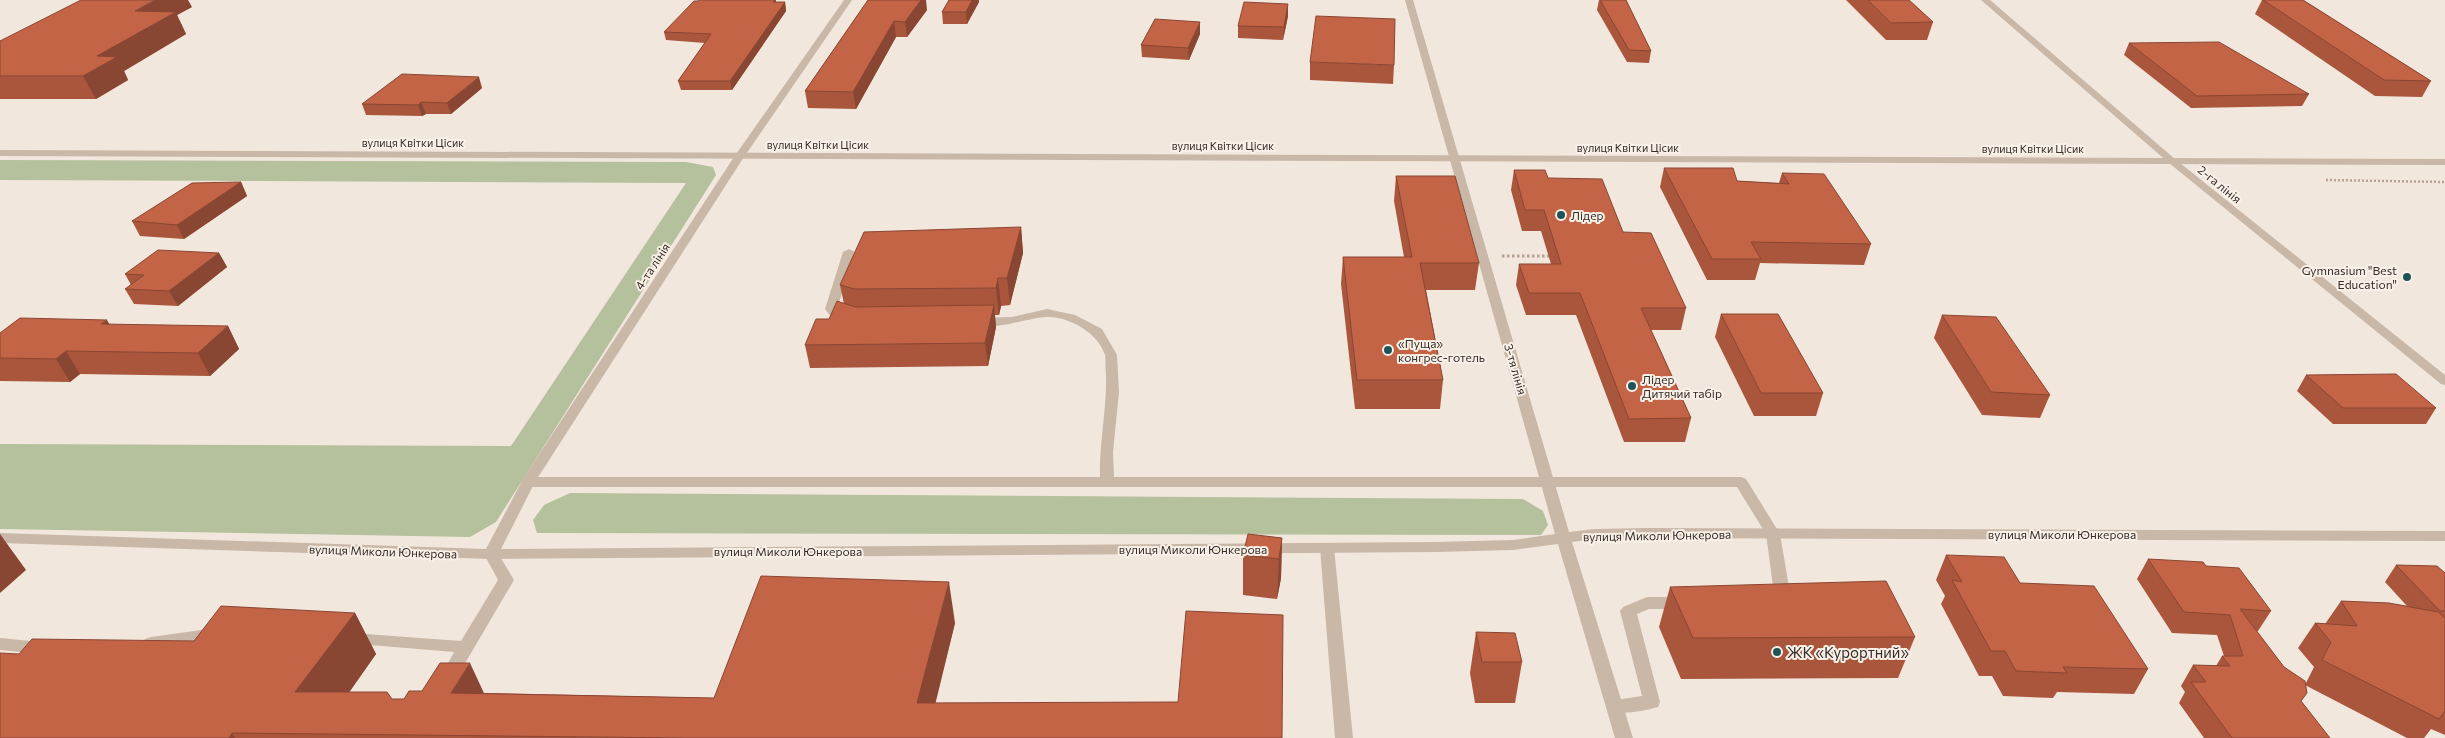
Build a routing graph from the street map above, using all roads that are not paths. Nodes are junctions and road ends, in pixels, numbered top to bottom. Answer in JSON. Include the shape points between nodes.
{"nodes":[{"id":1,"x":848,"y":0,"type":"edge"},
{"id":2,"x":1409,"y":0,"type":"edge"},
{"id":3,"x":1985,"y":0,"type":"edge"},
{"id":4,"x":0,"y":153,"type":"edge"},
{"id":5,"x":740,"y":156,"type":"junction"},
{"id":6,"x":1456,"y":158,"type":"junction"},
{"id":7,"x":2172,"y":161,"type":"junction"},
{"id":8,"x":2445,"y":162,"type":"edge"},
{"id":9,"x":849,"y":252,"type":"dead end"},
{"id":10,"x":964,"y":322,"type":"edge"},
{"id":11,"x":859,"y":323,"type":"edge"},
{"id":12,"x":2445,"y":381,"type":"edge"},
{"id":13,"x":1547,"y":480,"type":"junction"},
{"id":14,"x":1107,"y":481,"type":"junction"},
{"id":15,"x":528,"y":482,"type":"junction"},
{"id":16,"x":1773,"y":534,"type":"junction"},
{"id":17,"x":2445,"y":536,"type":"edge"},
{"id":18,"x":0,"y":538,"type":"edge"},
{"id":19,"x":1564,"y":538,"type":"junction"},
{"id":20,"x":1327,"y":548,"type":"junction"},
{"id":21,"x":490,"y":554,"type":"junction"},
{"id":22,"x":1694,"y":602,"type":"edge"},
{"id":23,"x":1760,"y":602,"type":"edge"},
{"id":24,"x":227,"y":634,"type":"edge"},
{"id":25,"x":340,"y":639,"type":"edge"},
{"id":26,"x":0,"y":644,"type":"edge"},
{"id":27,"x":135,"y":644,"type":"edge"},
{"id":28,"x":464,"y":647,"type":"junction"},
{"id":29,"x":61,"y":649,"type":"edge"},
{"id":30,"x":442,"y":690,"type":"edge"},
{"id":31,"x":1614,"y":706,"type":"junction"},
{"id":32,"x":1344,"y":738,"type":"edge"},
{"id":33,"x":1624,"y":738,"type":"edge"}],
"edges":[{"from":1,"to":5,"type":"street","name":"4-та лінія"},
{"from":2,"to":6,"type":"street","name":"3-тя лінія"},
{"from":3,"to":7,"type":"street","name":"2-га лінія"},
{"from":4,"to":5,"type":"street","name":"вулиця Квітки Цісик"},
{"from":5,"to":6,"type":"street","name":"вулиця Квітки Цісик"},
{"from":5,"to":15,"type":"street","name":"4-та лінія"},
{"from":6,"to":7,"type":"street","name":"вулиця Квітки Цісик"},
{"from":6,"to":13,"type":"street","name":"3-тя лінія"},
{"from":7,"to":8,"type":"street","name":"вулиця Квітки Цісик"},
{"from":7,"to":12,"type":"street","name":"2-га лінія"},
{"from":9,"to":11,"type":"street","via":[[831,309],[836,316]]},
{"from":10,"to":14,"type":"street","via":[[1012,321],[1047,313],[1071,318],[1098,332],[1111,355],[1113,392],[1106,452]]},
{"from":13,"to":14,"type":"street"},
{"from":13,"to":16,"type":"street","via":[[1741,482]]},
{"from":13,"to":19,"type":"street","name":"3-тя лінія"},
{"from":14,"to":15,"type":"street"},
{"from":15,"to":21,"type":"street","name":"4-та лінія"},
{"from":16,"to":17,"type":"street","name":"вулиця Миколи Юнкерова"},
{"from":16,"to":19,"type":"street","name":"вулиця Миколи Юнкерова","via":[[1594,534]]},
{"from":16,"to":23,"type":"street","via":[[1780,587],[1770,602]]},
{"from":18,"to":21,"type":"street","name":"вулиця Миколи Юнкерова"},
{"from":19,"to":20,"type":"street","name":"вулиця Миколи Юнкерова","via":[[1513,545]]},
{"from":19,"to":31,"type":"street","name":"3-тя лінія"},
{"from":20,"to":21,"type":"street","name":"вулиця Миколи Юнкерова"},
{"from":20,"to":32,"type":"street"},
{"from":21,"to":28,"type":"street","via":[[506,580]]},
{"from":22,"to":31,"type":"street","via":[[1647,603],[1628,611],[1652,702]]},
{"from":24,"to":27,"type":"street","via":[[199,634]]},
{"from":25,"to":28,"type":"street"},
{"from":26,"to":29,"type":"street"},
{"from":28,"to":30,"type":"street"},
{"from":31,"to":33,"type":"street","name":"3-тя лінія"}]}
